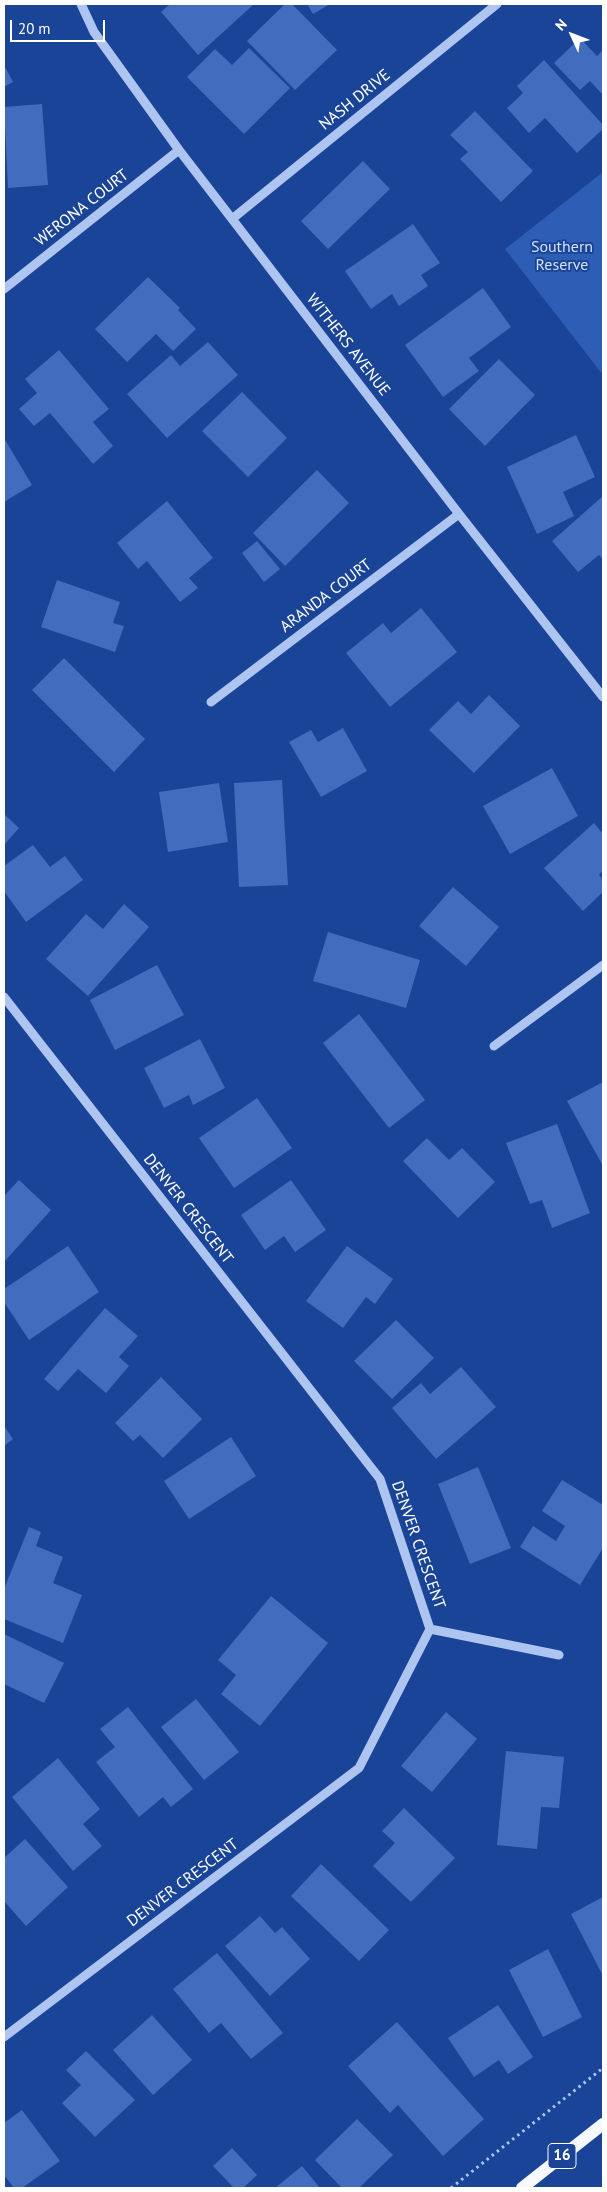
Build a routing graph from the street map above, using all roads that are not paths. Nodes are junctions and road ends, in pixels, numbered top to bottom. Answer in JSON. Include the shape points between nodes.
{"nodes":[{"id":1,"x":81,"y":4,"type":"edge"},
{"id":2,"x":497,"y":4,"type":"edge"},
{"id":3,"x":179,"y":150,"type":"junction"},
{"id":4,"x":232,"y":219,"type":"junction"},
{"id":5,"x":4,"y":289,"type":"edge"},
{"id":6,"x":460,"y":514,"type":"junction"},
{"id":7,"x":603,"y":697,"type":"edge"},
{"id":8,"x":211,"y":702,"type":"dead end"},
{"id":9,"x":603,"y":965,"type":"edge"},
{"id":10,"x":4,"y":997,"type":"edge"},
{"id":11,"x":494,"y":1046,"type":"dead end"},
{"id":12,"x":430,"y":1629,"type":"junction"},
{"id":13,"x":558,"y":1655,"type":"dead end"},
{"id":14,"x":4,"y":2036,"type":"edge"},
{"id":15,"x":603,"y":2124,"type":"edge"},
{"id":16,"x":522,"y":2188,"type":"edge"}],
"edges":[{"from":1,"to":3,"type":"street","name":"WITHERS AVENUE","via":[[94,32]]},
{"from":2,"to":4,"type":"street","name":"NASH DRIVE"},
{"from":3,"to":4,"type":"street","name":"WITHERS AVENUE"},
{"from":3,"to":5,"type":"street","name":"WERONA COURT"},
{"from":4,"to":6,"type":"street","name":"WITHERS AVENUE"},
{"from":6,"to":7,"type":"street","name":"WITHERS AVENUE"},
{"from":6,"to":8,"type":"street","name":"ARANDA COURT"},
{"from":9,"to":11,"type":"street"},
{"from":10,"to":12,"type":"street","name":"DENVER CRESCENT","via":[[380,1479]]},
{"from":12,"to":13,"type":"street"},
{"from":12,"to":14,"type":"street","name":"DENVER CRESCENT","via":[[359,1768]]},
{"from":15,"to":16,"type":"main road","number":"16"}]}
